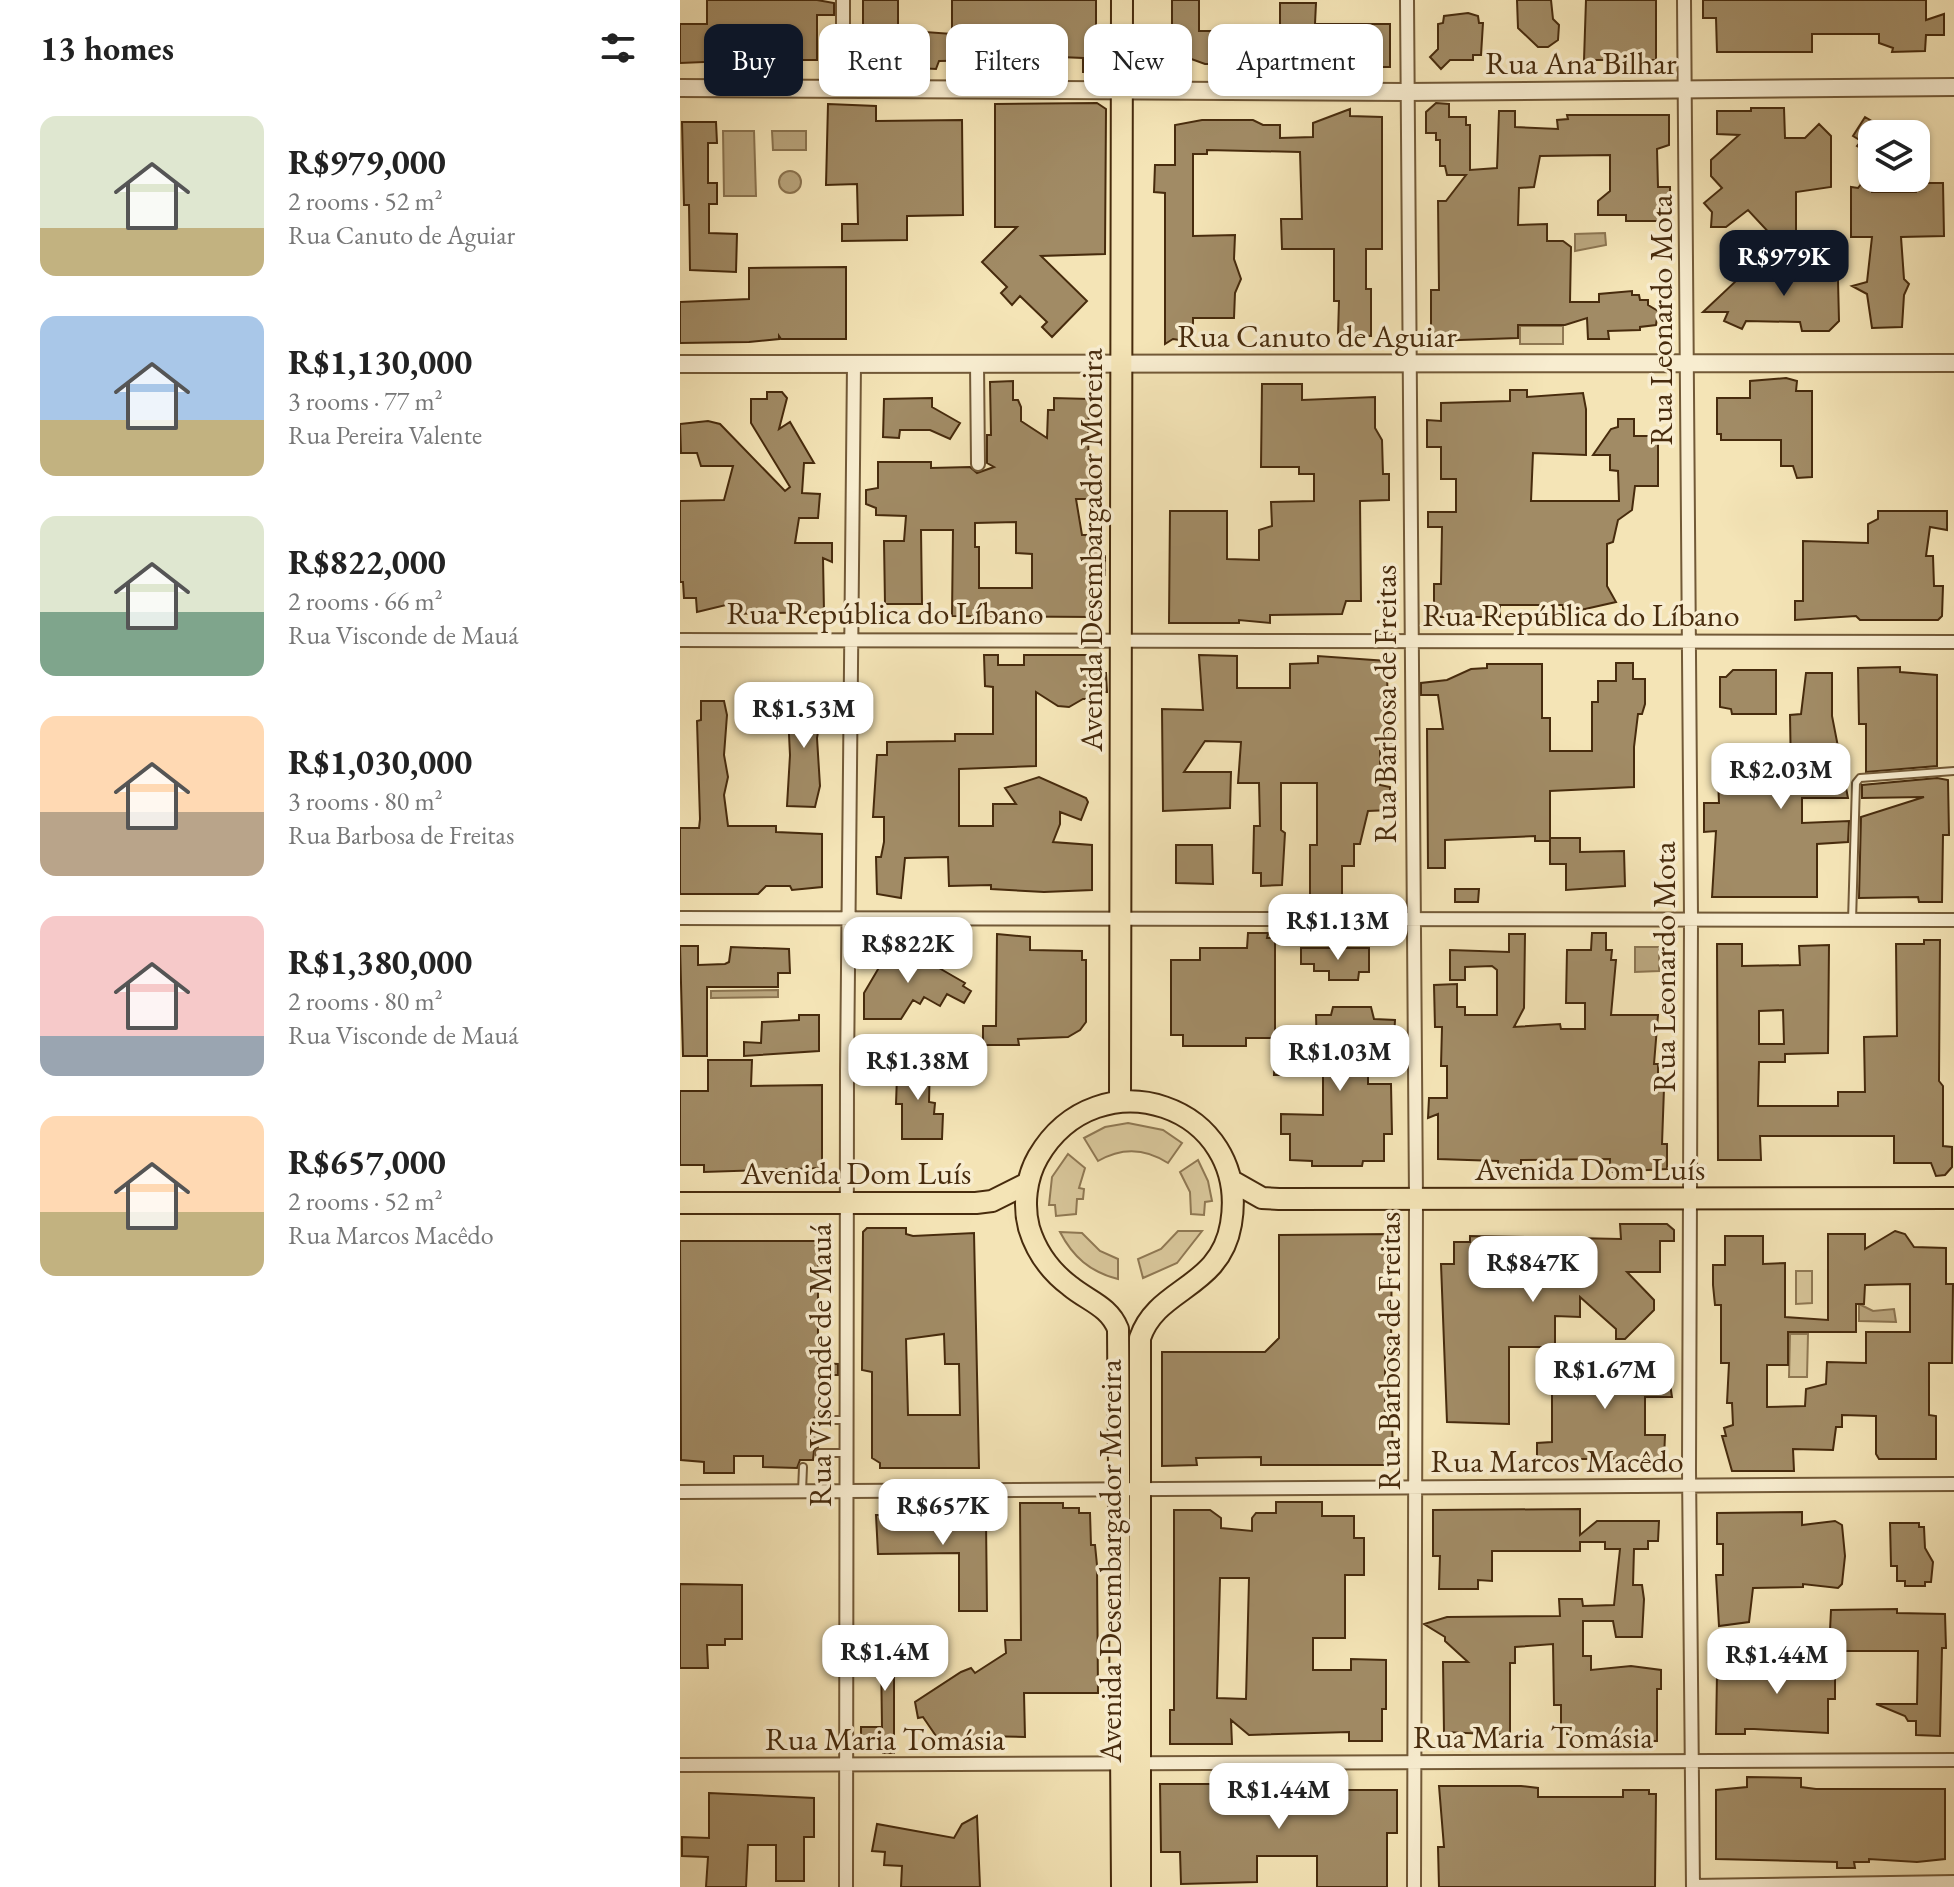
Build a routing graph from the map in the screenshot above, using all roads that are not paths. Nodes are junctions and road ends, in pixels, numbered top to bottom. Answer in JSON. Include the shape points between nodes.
{"nodes":[{"id":1,"x":843,"y":0,"type":"edge"},
{"id":2,"x":1122,"y":0,"type":"edge"},
{"id":3,"x":1407,"y":0,"type":"edge"},
{"id":4,"x":1684,"y":0,"type":"edge"},
{"id":5,"x":843,"y":24,"type":"edge"},
{"id":6,"x":1122,"y":24,"type":"edge"},
{"id":7,"x":819,"y":86,"type":"edge"},
{"id":8,"x":930,"y":87,"type":"edge"},
{"id":9,"x":1954,"y":87,"type":"edge"},
{"id":10,"x":680,"y":88,"type":"edge"},
{"id":11,"x":1084,"y":89,"type":"edge"},
{"id":12,"x":1192,"y":90,"type":"edge"},
{"id":13,"x":1686,"y":90,"type":"junction"},
{"id":14,"x":1406,"y":92,"type":"junction"},
{"id":15,"x":1122,"y":96,"type":"edge"},
{"id":16,"x":1409,"y":363,"type":"junction"},
{"id":17,"x":1954,"y":363,"type":"edge"},
{"id":18,"x":680,"y":364,"type":"edge"},
{"id":19,"x":854,"y":364,"type":"junction"},
{"id":20,"x":977,"y":364,"type":"junction"},
{"id":21,"x":1121,"y":364,"type":"junction"},
{"id":22,"x":1687,"y":364,"type":"junction"},
{"id":23,"x":978,"y":464,"type":"dead end"},
{"id":24,"x":852,"y":639,"type":"junction"},
{"id":25,"x":1120,"y":639,"type":"junction"},
{"id":26,"x":680,"y":640,"type":"edge"},
{"id":27,"x":1411,"y":640,"type":"junction"},
{"id":28,"x":1689,"y":641,"type":"junction"},
{"id":29,"x":1954,"y":642,"type":"edge"},
{"id":30,"x":1954,"y":771,"type":"edge"},
{"id":31,"x":680,"y":918,"type":"edge"},
{"id":32,"x":1120,"y":918,"type":"junction"},
{"id":33,"x":1691,"y":918,"type":"junction"},
{"id":34,"x":849,"y":919,"type":"junction"},
{"id":35,"x":1413,"y":920,"type":"junction"},
{"id":36,"x":1954,"y":920,"type":"edge"},
{"id":37,"x":1852,"y":921,"type":"junction"},
{"id":38,"x":1120,"y":1101,"type":"junction"},
{"id":39,"x":1232,"y":1181,"type":"junction"},
{"id":40,"x":1028,"y":1183,"type":"junction"},
{"id":41,"x":1954,"y":1198,"type":"edge"},
{"id":42,"x":1416,"y":1199,"type":"junction"},
{"id":43,"x":1689,"y":1199,"type":"junction"},
{"id":44,"x":680,"y":1203,"type":"edge"},
{"id":45,"x":847,"y":1203,"type":"junction"},
{"id":46,"x":818,"y":1420,"type":"dead end"},
{"id":47,"x":846,"y":1420,"type":"junction"},
{"id":48,"x":819,"y":1453,"type":"dead end"},
{"id":49,"x":845,"y":1453,"type":"junction"},
{"id":50,"x":803,"y":1467,"type":"dead end"},
{"id":51,"x":1954,"y":1484,"type":"edge"},
{"id":52,"x":1689,"y":1486,"type":"junction"},
{"id":53,"x":1415,"y":1488,"type":"junction"},
{"id":54,"x":1130,"y":1489,"type":"junction"},
{"id":55,"x":845,"y":1490,"type":"junction"},
{"id":56,"x":802,"y":1491,"type":"junction"},
{"id":57,"x":680,"y":1492,"type":"edge"},
{"id":58,"x":1954,"y":1760,"type":"edge"},
{"id":59,"x":1693,"y":1762,"type":"junction"},
{"id":60,"x":1130,"y":1764,"type":"junction"},
{"id":61,"x":1414,"y":1764,"type":"junction"},
{"id":62,"x":680,"y":1765,"type":"edge"},
{"id":63,"x":845,"y":1765,"type":"junction"},
{"id":64,"x":1954,"y":1882,"type":"edge"},
{"id":65,"x":846,"y":1887,"type":"edge"},
{"id":66,"x":1122,"y":1887,"type":"edge"},
{"id":67,"x":1140,"y":1887,"type":"edge"},
{"id":68,"x":1414,"y":1887,"type":"edge"},
{"id":69,"x":1693,"y":1887,"type":"edge"}],
"edges":[{"from":1,"to":5,"type":"street"},
{"from":2,"to":6,"type":"main road","name":"Avenida Desembargador Moreira"},
{"from":3,"to":14,"type":"street","name":"Rua Barbosa de Freitas"},
{"from":4,"to":13,"type":"street","name":"Rua Leonardo Mota"},
{"from":7,"to":10,"type":"street","name":"Rua Ana Bilhar"},
{"from":8,"to":11,"type":"street","name":"Rua Ana Bilhar"},
{"from":9,"to":13,"type":"street","name":"Rua Ana Bilhar"},
{"from":12,"to":14,"type":"street","name":"Rua Ana Bilhar"},
{"from":13,"to":14,"type":"street","name":"Rua Ana Bilhar"},
{"from":13,"to":22,"type":"street","name":"Rua Leonardo Mota"},
{"from":14,"to":16,"type":"street","name":"Rua Barbosa de Freitas"},
{"from":15,"to":21,"type":"main road","name":"Avenida Desembargador Moreira"},
{"from":16,"to":21,"type":"street","name":"Rua Canuto de Aguiar"},
{"from":16,"to":22,"type":"street","name":"Rua Canuto de Aguiar"},
{"from":16,"to":27,"type":"street","name":"Rua Barbosa de Freitas"},
{"from":17,"to":22,"type":"street","name":"Rua Canuto de Aguiar"},
{"from":18,"to":19,"type":"street","name":"Rua Canuto de Aguiar"},
{"from":19,"to":20,"type":"street","name":"Rua Canuto de Aguiar"},
{"from":19,"to":24,"type":"street","name":"Rua Visconde de Mauá"},
{"from":20,"to":21,"type":"street","name":"Rua Canuto de Aguiar"},
{"from":20,"to":23,"type":"street"},
{"from":21,"to":25,"type":"main road","name":"Avenida Desembargador Moreira"},
{"from":22,"to":28,"type":"street","name":"Rua Leonardo Mota"},
{"from":24,"to":25,"type":"street","name":"Rua República do Líbano"},
{"from":24,"to":26,"type":"street","name":"Rua República do Líbano"},
{"from":24,"to":34,"type":"street","name":"Rua Visconde de Mauá"},
{"from":25,"to":27,"type":"street","name":"Rua República do Líbano"},
{"from":25,"to":32,"type":"main road","name":"Avenida Desembargador Moreira"},
{"from":27,"to":28,"type":"street","name":"Rua República do Líbano"},
{"from":27,"to":35,"type":"street","name":"Rua Barbosa de Freitas"},
{"from":28,"to":29,"type":"street","name":"Rua República do Líbano"},
{"from":28,"to":33,"type":"street","name":"Rua Leonardo Mota"},
{"from":30,"to":37,"type":"lane","via":[[1864,775],[1856,783]]},
{"from":31,"to":34,"type":"street"},
{"from":32,"to":34,"type":"street"},
{"from":32,"to":35,"type":"street"},
{"from":32,"to":38,"type":"main road","name":"Avenida Desembargador Moreira"},
{"from":33,"to":35,"type":"street"},
{"from":33,"to":37,"type":"street"},
{"from":33,"to":43,"type":"street","name":"Rua Leonardo Mota"},
{"from":34,"to":45,"type":"street","name":"Rua Visconde de Mauá"},
{"from":35,"to":42,"type":"street","name":"Rua Barbosa de Freitas"},
{"from":36,"to":37,"type":"street"},
{"from":38,"to":39,"type":"main road","name":"Avenida Desembargador Moreira","via":[[1147,1102],[1189,1119],[1213,1141]]},
{"from":38,"to":40,"type":"main road","name":"Avenida Desembargador Moreira","via":[[1089,1108],[1061,1126],[1043,1147]]},
{"from":39,"to":42,"type":"main road","name":"Avenida Dom Luís","via":[[1262,1198]]},
{"from":39,"to":54,"type":"main road","name":"Avenida Desembargador Moreira","via":[[1231,1224],[1222,1251],[1200,1279],[1149,1317],[1140,1338]]},
{"from":40,"to":45,"type":"main road","name":"Avenida Dom Luís","via":[[986,1202]]},
{"from":40,"to":54,"type":"main road","name":"Avenida Desembargador Moreira","via":[[1027,1218],[1042,1257],[1071,1287],[1101,1305],[1118,1329]]},
{"from":41,"to":43,"type":"main road","name":"Avenida Dom Luís"},
{"from":42,"to":43,"type":"main road","name":"Avenida Dom Luís"},
{"from":42,"to":53,"type":"street","name":"Rua Barbosa de Freitas"},
{"from":43,"to":52,"type":"street","name":"Rua Leonardo Mota"},
{"from":44,"to":45,"type":"main road","name":"Avenida Dom Luís"},
{"from":45,"to":47,"type":"street","name":"Rua Visconde de Mauá"},
{"from":46,"to":47,"type":"lane"},
{"from":47,"to":49,"type":"street","name":"Rua Visconde de Mauá"},
{"from":48,"to":49,"type":"lane"},
{"from":49,"to":55,"type":"street","name":"Rua Visconde de Mauá"},
{"from":50,"to":56,"type":"lane"},
{"from":51,"to":52,"type":"street","name":"Rua Marcos Macêdo"},
{"from":52,"to":53,"type":"street","name":"Rua Marcos Macêdo"},
{"from":52,"to":59,"type":"street","name":"Rua Leonardo Mota"},
{"from":53,"to":54,"type":"street","name":"Rua Marcos Macêdo"},
{"from":53,"to":61,"type":"street","name":"Rua Barbosa de Freitas"},
{"from":54,"to":55,"type":"street","name":"Rua Marcos Macêdo"},
{"from":54,"to":60,"type":"main road","name":"Avenida Desembargador Moreira"},
{"from":55,"to":56,"type":"street","name":"Rua Marcos Macêdo"},
{"from":55,"to":63,"type":"street","name":"Rua Visconde de Mauá"},
{"from":56,"to":57,"type":"street","name":"Rua Marcos Macêdo"},
{"from":58,"to":59,"type":"street","name":"Rua Maria Tomásia"},
{"from":59,"to":61,"type":"street","name":"Rua Maria Tomásia"},
{"from":59,"to":69,"type":"street","name":"Rua Leonardo Mota"},
{"from":60,"to":61,"type":"street","name":"Rua Maria Tomásia"},
{"from":60,"to":63,"type":"street","name":"Rua Maria Tomásia"},
{"from":60,"to":66,"type":"main road","name":"Avenida Desembargador Moreira"},
{"from":60,"to":67,"type":"main road","name":"Avenida Desembargador Moreira"},
{"from":61,"to":68,"type":"street","name":"Rua Barbosa de Freitas"},
{"from":62,"to":63,"type":"street","name":"Rua Maria Tomásia"},
{"from":63,"to":65,"type":"street","name":"Rua Visconde de Mauá"},
{"from":64,"to":69,"type":"street"}]}
